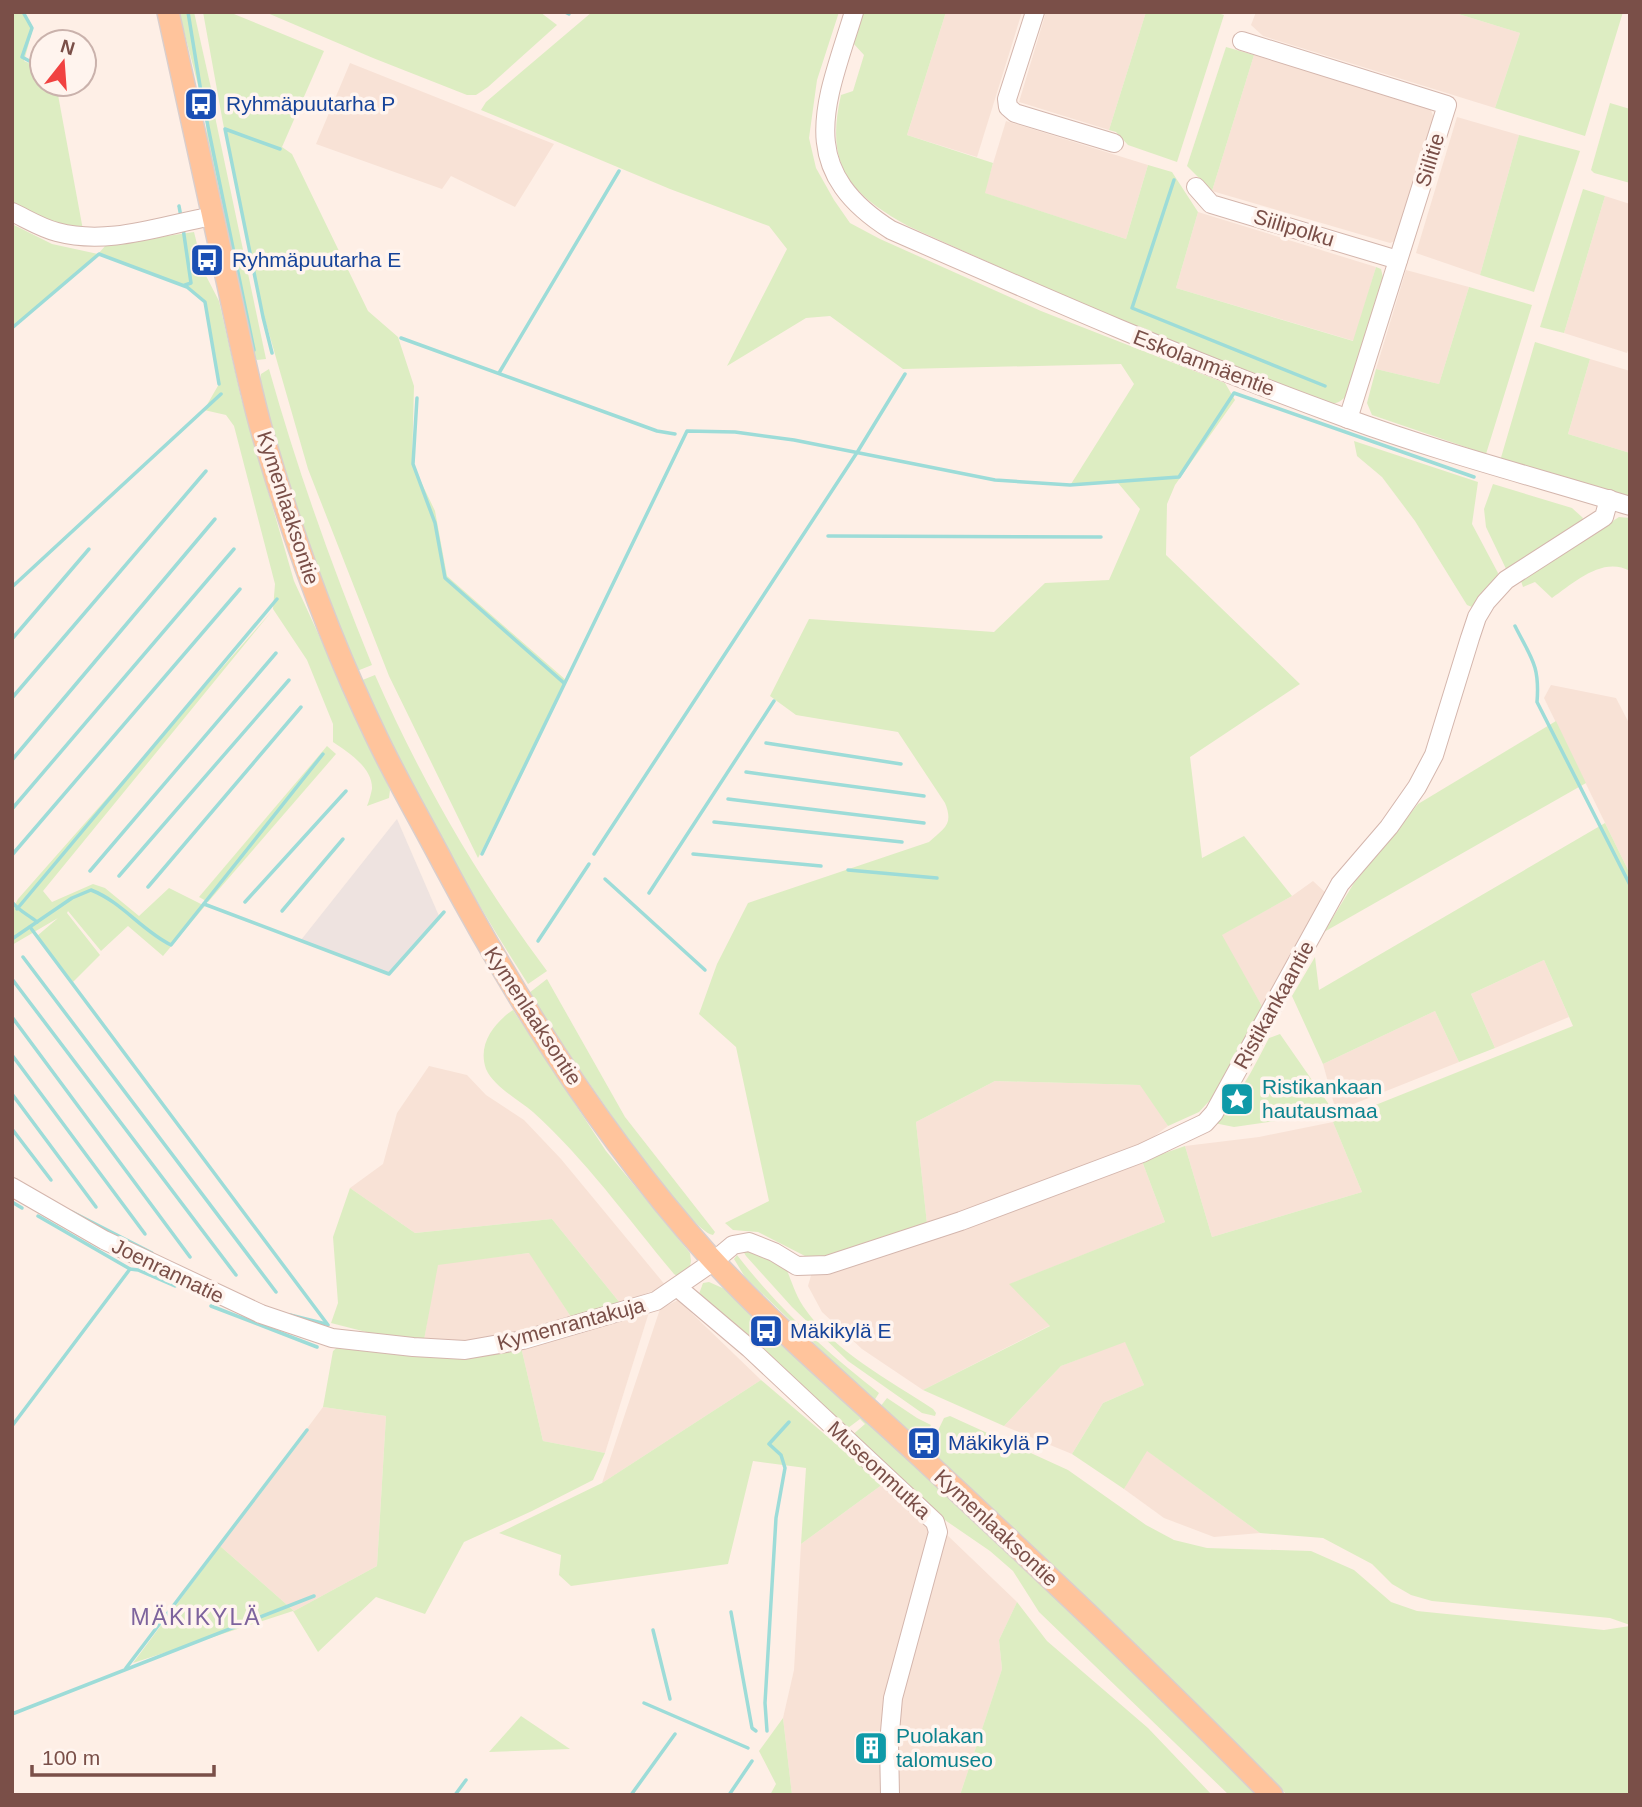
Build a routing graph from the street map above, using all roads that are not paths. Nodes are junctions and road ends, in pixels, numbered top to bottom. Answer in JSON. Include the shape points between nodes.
{"nodes":[{"id":1,"x":168,"y":12,"type":"edge"},
{"id":2,"x":854,"y":12,"type":"edge"},
{"id":3,"x":1035,"y":12,"type":"edge"},
{"id":4,"x":1242,"y":41,"type":"dead end"},
{"id":5,"x":1114,"y":143,"type":"dead end"},
{"id":6,"x":1196,"y":187,"type":"dead end"},
{"id":7,"x":12,"y":212,"type":"edge"},
{"id":8,"x":213,"y":216,"type":"junction"},
{"id":9,"x":1398,"y":260,"type":"junction"},
{"id":10,"x":1348,"y":419,"type":"junction"},
{"id":11,"x":1609,"y":499,"type":"junction"},
{"id":12,"x":1630,"y":506,"type":"edge"},
{"id":13,"x":12,"y":1187,"type":"edge"},
{"id":14,"x":714,"y":1261,"type":"junction"},
{"id":15,"x":677,"y":1287,"type":"junction"},
{"id":16,"x":331,"y":1338,"type":"joint"},
{"id":17,"x":890,"y":1795,"type":"edge"},
{"id":18,"x":1272,"y":1795,"type":"edge"}],
"edges":[{"from":1,"to":8,"type":"main road","name":"Kymenlaaksontie"},
{"from":2,"to":10,"type":"street","name":"Eskolanmäentie","via":[[829,93],[825,147],[850,198],[869,216],[891,230],[1110,327]]},
{"from":3,"to":5,"type":"street","via":[[1008,107]]},
{"from":4,"to":9,"type":"street","name":"Siilitie","via":[[1447,106]]},
{"from":6,"to":9,"type":"street","name":"Siilipolku","via":[[1211,204]]},
{"from":7,"to":8,"type":"street","via":[[51,230],[87,237]]},
{"from":8,"to":14,"type":"main road","name":"Kymenlaaksontie","via":[[262,430],[285,505],[329,629],[378,741],[486,945],[541,1031],[654,1190]]},
{"from":9,"to":10,"type":"street","name":"Siilitie"},
{"from":10,"to":11,"type":"street","name":"Eskolanmäentie","via":[[1489,466]]},
{"from":11,"to":12,"type":"street","name":"Eskolanmäentie"},
{"from":11,"to":14,"type":"street","name":"Ristikankaantie","via":[[1604,517],[1506,580],[1486,603],[1477,617],[1439,743],[1423,777],[1389,827],[1340,884],[1205,1123],[1142,1153],[827,1265],[797,1266],[749,1242],[733,1245]]},
{"from":13,"to":16,"type":"street","name":"Joenrannatie","via":[[163,1269],[261,1314]]},
{"from":14,"to":15,"type":"street","name":"Kymenrantakuja"},
{"from":14,"to":18,"type":"main road","name":"Kymenlaaksontie","via":[[1162,1684]]},
{"from":15,"to":16,"type":"street","name":"Kymenrantakuja","via":[[656,1301],[523,1340],[465,1350]]},
{"from":15,"to":17,"type":"street","name":"Museonmutka","via":[[936,1522],[938,1532],[893,1698]]}]}
